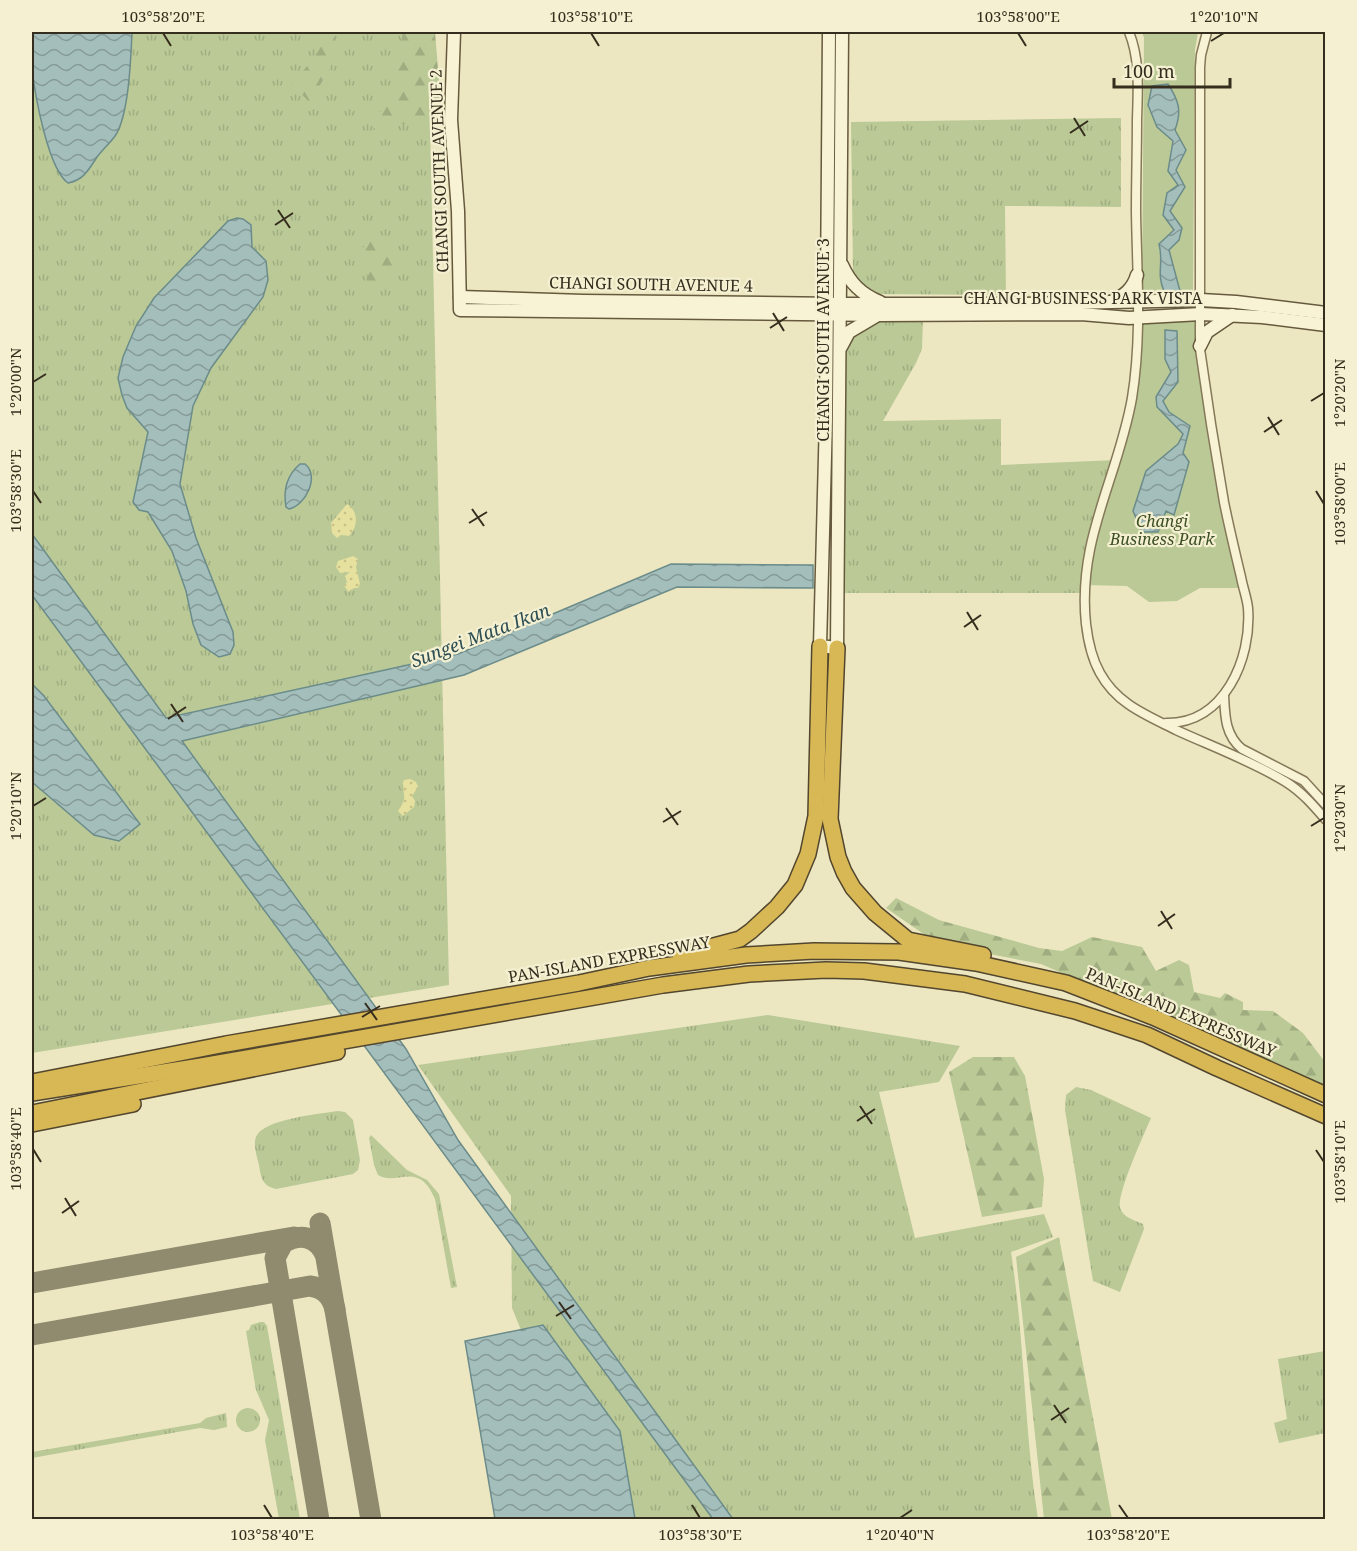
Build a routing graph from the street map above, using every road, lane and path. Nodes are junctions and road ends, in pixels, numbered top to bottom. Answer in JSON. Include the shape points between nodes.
{"nodes":[{"id":1,"x":454,"y":32,"type":"edge"},
{"id":2,"x":829,"y":32,"type":"edge"},
{"id":3,"x":842,"y":32,"type":"edge"},
{"id":4,"x":1129,"y":32,"type":"edge"},
{"id":5,"x":1207,"y":32,"type":"edge"},
{"id":6,"x":840,"y":258,"type":"junction"},
{"id":7,"x":1137,"y":275,"type":"junction"},
{"id":8,"x":460,"y":297,"type":"junction"},
{"id":9,"x":1201,"y":300,"type":"junction"},
{"id":10,"x":1110,"y":302,"type":"junction"},
{"id":11,"x":1138,"y":302,"type":"junction"},
{"id":12,"x":834,"y":309,"type":"junction"},
{"id":13,"x":882,"y":309,"type":"junction"},
{"id":14,"x":460,"y":310,"type":"joint"},
{"id":15,"x":1326,"y":313,"type":"edge"},
{"id":16,"x":1201,"y":314,"type":"junction"},
{"id":17,"x":1233,"y":315,"type":"junction"},
{"id":18,"x":1138,"y":317,"type":"junction"},
{"id":19,"x":1326,"y":325,"type":"edge"},
{"id":20,"x":1200,"y":346,"type":"junction"},
{"id":21,"x":839,"y":354,"type":"junction"},
{"id":22,"x":820,"y":646,"type":"junction"},
{"id":23,"x":837,"y":648,"type":"junction"},
{"id":24,"x":1224,"y":694,"type":"junction"},
{"id":25,"x":1163,"y":723,"type":"junction"},
{"id":26,"x":1324,"y":801,"type":"edge"},
{"id":27,"x":1326,"y":820,"type":"edge"},
{"id":28,"x":649,"y":968,"type":"junction"},
{"id":29,"x":1066,"y":983,"type":"junction"},
{"id":30,"x":354,"y":1044,"type":"junction"},
{"id":31,"x":130,"y":1062,"type":"junction"},
{"id":32,"x":268,"y":1067,"type":"junction"},
{"id":33,"x":1217,"y":1068,"type":"junction"},
{"id":34,"x":32,"y":1072,"type":"edge"},
{"id":35,"x":32,"y":1082,"type":"edge"},
{"id":36,"x":32,"y":1093,"type":"edge"},
{"id":37,"x":1326,"y":1095,"type":"edge"},
{"id":38,"x":32,"y":1113,"type":"edge"},
{"id":39,"x":1326,"y":1116,"type":"edge"},
{"id":40,"x":32,"y":1124,"type":"edge"},
{"id":41,"x":1326,"y":1127,"type":"edge"}],
"edges":[{"from":1,"to":8,"type":"main road","name":"CHANGI SOUTH AVENUE 2","via":[[451,120]]},
{"from":2,"to":12,"type":"main road","name":"CHANGI SOUTH AVENUE 3"},
{"from":3,"to":6,"type":"main road","name":"CHANGI SOUTH AVENUE 3"},
{"from":4,"to":7,"type":"street","via":[[1137,80]]},
{"from":5,"to":9,"type":"street","via":[[1200,67]]},
{"from":6,"to":12,"type":"main road","name":"CHANGI SOUTH AVENUE 3"},
{"from":6,"to":13,"type":"main road","via":[[850,281]]},
{"from":7,"to":10,"type":"main road","via":[[1125,295]]},
{"from":7,"to":11,"type":"street"},
{"from":8,"to":12,"type":"main road","name":"CHANGI SOUTH AVENUE 4"},
{"from":8,"to":14,"type":"main road","name":"CHANGI SOUTH AVENUE 2"},
{"from":9,"to":11,"type":"main road","name":"CHANGI BUSINESS PARK VISTA"},
{"from":9,"to":15,"type":"main road","name":"CHANGI BUSINESS PARK VISTA"},
{"from":9,"to":16,"type":"street"},
{"from":10,"to":11,"type":"main road","name":"CHANGI BUSINESS PARK VISTA"},
{"from":10,"to":13,"type":"main road","name":"CHANGI BUSINESS PARK VISTA"},
{"from":11,"to":18,"type":"street"},
{"from":12,"to":13,"type":"main road","name":"CHANGI BUSINESS PARK VISTA"},
{"from":12,"to":14,"type":"main road","name":"CHANGI SOUTH AVENUE 4"},
{"from":12,"to":21,"type":"main road","name":"CHANGI SOUTH AVENUE 3"},
{"from":12,"to":22,"type":"main road","name":"CHANGI SOUTH AVENUE 3"},
{"from":13,"to":18,"type":"main road","name":"CHANGI BUSINESS PARK VISTA"},
{"from":13,"to":21,"type":"main road","via":[[849,332]]},
{"from":16,"to":17,"type":"main road","name":"CHANGI BUSINESS PARK VISTA"},
{"from":16,"to":18,"type":"main road","name":"CHANGI BUSINESS PARK VISTA"},
{"from":16,"to":20,"type":"street"},
{"from":17,"to":19,"type":"main road","name":"CHANGI BUSINESS PARK VISTA"},
{"from":17,"to":20,"type":"main road","via":[[1211,329]]},
{"from":18,"to":25,"type":"street","via":[[1136,374],[1128,421],[1095,522],[1087,559],[1084,609],[1088,644],[1105,682],[1135,711]]},
{"from":20,"to":24,"type":"street","via":[[1226,508],[1248,606],[1245,648]]},
{"from":21,"to":23,"type":"main road","name":"CHANGI SOUTH AVENUE 3"},
{"from":22,"to":23,"type":"main road"},
{"from":22,"to":28,"type":"highway","via":[[816,816],[808,854],[795,885],[764,921],[740,939],[665,959]]},
{"from":23,"to":29,"type":"highway","via":[[830,819],[838,857],[853,888],[875,913],[908,940],[1041,968]]},
{"from":24,"to":25,"type":"street","via":[[1193,720]]},
{"from":24,"to":26,"type":"street","via":[[1230,736],[1242,749],[1304,781]]},
{"from":25,"to":27,"type":"street","via":[[1285,782]]},
{"from":28,"to":29,"type":"highway","name":"PAN-ISLAND EXPRESSWAY","via":[[746,955],[899,952],[976,963]]},
{"from":28,"to":31,"type":"highway","name":"PAN-ISLAND EXPRESSWAY"},
{"from":29,"to":37,"type":"highway","name":"PAN-ISLAND EXPRESSWAY","via":[[1153,1017]]},
{"from":30,"to":32,"type":"highway"},
{"from":30,"to":33,"type":"highway","name":"PAN-ISLAND EXPRESSWAY","via":[[712,978],[788,971],[864,971],[965,984],[1044,1002],[1147,1035]]},
{"from":30,"to":36,"type":"highway"},
{"from":31,"to":34,"type":"highway"},
{"from":31,"to":35,"type":"highway"},
{"from":32,"to":38,"type":"highway"},
{"from":32,"to":40,"type":"highway","via":[[164,1098]]},
{"from":33,"to":39,"type":"highway","name":"PAN-ISLAND EXPRESSWAY"},
{"from":33,"to":41,"type":"highway"}]}
